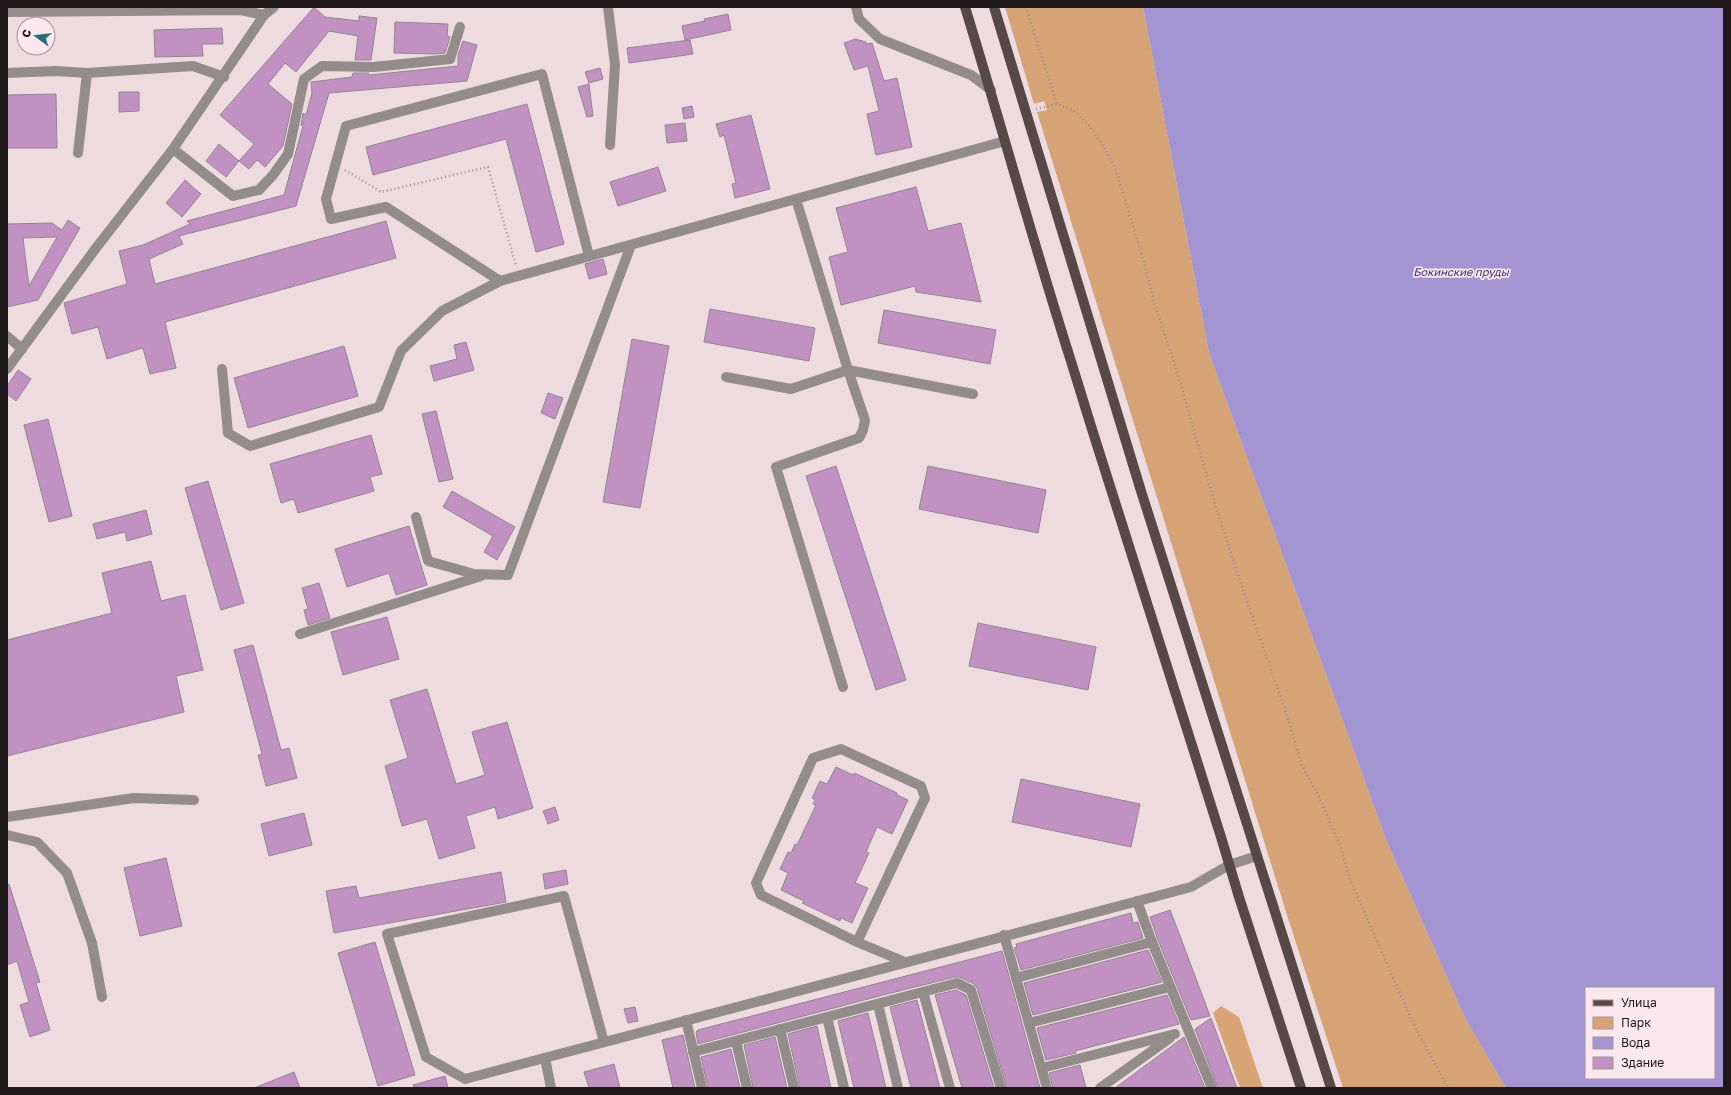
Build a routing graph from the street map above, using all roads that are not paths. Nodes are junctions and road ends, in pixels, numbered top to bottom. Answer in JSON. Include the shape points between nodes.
{"nodes":[{"id":1,"x":274,"y":7,"type":"edge"},
{"id":2,"x":608,"y":7,"type":"edge"},
{"id":3,"x":856,"y":7,"type":"edge"},
{"id":4,"x":965,"y":7,"type":"edge"},
{"id":5,"x":994,"y":7,"type":"edge"},
{"id":6,"x":64,"y":9,"type":"edge"},
{"id":7,"x":7,"y":12,"type":"edge"},
{"id":8,"x":264,"y":15,"type":"junction"},
{"id":9,"x":460,"y":26,"type":"dead end"},
{"id":10,"x":7,"y":73,"type":"edge"},
{"id":11,"x":87,"y":73,"type":"junction"},
{"id":12,"x":224,"y":77,"type":"junction"},
{"id":13,"x":991,"y":90,"type":"junction"},
{"id":14,"x":1005,"y":141,"type":"junction"},
{"id":15,"x":610,"y":145,"type":"dead end"},
{"id":16,"x":173,"y":149,"type":"junction"},
{"id":17,"x":78,"y":152,"type":"dead end"},
{"id":18,"x":796,"y":199,"type":"junction"},
{"id":19,"x":631,"y":244,"type":"junction"},
{"id":20,"x":589,"y":256,"type":"junction"},
{"id":21,"x":500,"y":281,"type":"junction"},
{"id":22,"x":7,"y":336,"type":"edge"},
{"id":23,"x":22,"y":349,"type":"junction"},
{"id":24,"x":222,"y":369,"type":"dead end"},
{"id":25,"x":7,"y":370,"type":"edge"},
{"id":26,"x":848,"y":370,"type":"junction"},
{"id":27,"x":726,"y":377,"type":"dead end"},
{"id":28,"x":973,"y":394,"type":"dead end"},
{"id":29,"x":416,"y":517,"type":"dead end"},
{"id":30,"x":485,"y":574,"type":"junction"},
{"id":31,"x":300,"y":634,"type":"dead end"},
{"id":32,"x":843,"y":686,"type":"dead end"},
{"id":33,"x":194,"y":800,"type":"dead end"},
{"id":34,"x":7,"y":817,"type":"edge"},
{"id":35,"x":7,"y":835,"type":"edge"},
{"id":36,"x":1257,"y":856,"type":"junction"},
{"id":37,"x":1229,"y":865,"type":"junction"},
{"id":38,"x":1137,"y":901,"type":"junction"},
{"id":39,"x":1004,"y":935,"type":"junction"},
{"id":40,"x":857,"y":942,"type":"junction"},
{"id":41,"x":1152,"y":942,"type":"junction"},
{"id":42,"x":905,"y":962,"type":"junction"},
{"id":43,"x":1016,"y":978,"type":"junction"},
{"id":44,"x":1170,"y":987,"type":"junction"},
{"id":45,"x":923,"y":992,"type":"junction"},
{"id":46,"x":102,"y":997,"type":"dead end"},
{"id":47,"x":878,"y":1004,"type":"junction"},
{"id":48,"x":827,"y":1018,"type":"junction"},
{"id":49,"x":686,"y":1020,"type":"junction"},
{"id":50,"x":1029,"y":1023,"type":"junction"},
{"id":51,"x":1186,"y":1026,"type":"junction"},
{"id":52,"x":780,"y":1030,"type":"junction"},
{"id":53,"x":1175,"y":1034,"type":"junction"},
{"id":54,"x":736,"y":1041,"type":"junction"},
{"id":55,"x":604,"y":1042,"type":"junction"},
{"id":56,"x":693,"y":1052,"type":"junction"},
{"id":57,"x":545,"y":1058,"type":"junction"},
{"id":58,"x":1042,"y":1068,"type":"junction"},
{"id":59,"x":551,"y":1088,"type":"edge"},
{"id":60,"x":702,"y":1088,"type":"edge"},
{"id":61,"x":747,"y":1088,"type":"edge"},
{"id":62,"x":794,"y":1088,"type":"edge"},
{"id":63,"x":844,"y":1088,"type":"edge"},
{"id":64,"x":898,"y":1088,"type":"edge"},
{"id":65,"x":950,"y":1088,"type":"edge"},
{"id":66,"x":1001,"y":1088,"type":"edge"},
{"id":67,"x":1047,"y":1088,"type":"edge"},
{"id":68,"x":1100,"y":1088,"type":"edge"},
{"id":69,"x":1212,"y":1088,"type":"edge"},
{"id":70,"x":1301,"y":1088,"type":"edge"},
{"id":71,"x":1331,"y":1088,"type":"edge"}],
"edges":[{"from":1,"to":8,"type":"lane"},
{"from":2,"to":15,"type":"lane","via":[[615,65]]},
{"from":3,"to":13,"type":"lane","via":[[859,19],[880,39],[971,75]]},
{"from":4,"to":13,"type":"main road"},
{"from":5,"to":36,"type":"main road"},
{"from":6,"to":7,"type":"lane"},
{"from":6,"to":8,"type":"lane","via":[[240,10]]},
{"from":8,"to":12,"type":"lane"},
{"from":9,"to":16,"type":"lane","via":[[450,59],[374,67],[322,66],[304,79],[288,154],[259,190],[233,196]]},
{"from":10,"to":11,"type":"lane"},
{"from":11,"to":12,"type":"lane","via":[[193,66]]},
{"from":11,"to":17,"type":"lane"},
{"from":12,"to":16,"type":"lane"},
{"from":13,"to":14,"type":"main road"},
{"from":14,"to":18,"type":"lane"},
{"from":14,"to":37,"type":"main road","via":[[1070,359]]},
{"from":16,"to":23,"type":"lane"},
{"from":18,"to":19,"type":"lane"},
{"from":18,"to":26,"type":"lane"},
{"from":19,"to":20,"type":"lane"},
{"from":19,"to":30,"type":"lane","via":[[508,575]]},
{"from":20,"to":21,"type":"lane"},
{"from":20,"to":21,"type":"lane","via":[[542,74],[346,126],[326,199],[330,219],[386,207]]},
{"from":21,"to":24,"type":"lane","via":[[442,311],[401,351],[379,407],[250,446],[228,433]]},
{"from":22,"to":23,"type":"lane"},
{"from":23,"to":25,"type":"lane"},
{"from":26,"to":27,"type":"lane","via":[[791,389]]},
{"from":26,"to":28,"type":"lane"},
{"from":26,"to":32,"type":"lane","via":[[865,420],[859,438],[776,467]]},
{"from":29,"to":30,"type":"lane","via":[[428,561],[474,574]]},
{"from":30,"to":31,"type":"lane"},
{"from":33,"to":34,"type":"lane","via":[[134,798]]},
{"from":35,"to":46,"type":"lane","via":[[37,842],[67,872],[92,943]]},
{"from":36,"to":37,"type":"lane"},
{"from":36,"to":71,"type":"main road"},
{"from":37,"to":38,"type":"lane","via":[[1191,887]]},
{"from":37,"to":70,"type":"main road"},
{"from":38,"to":39,"type":"lane"},
{"from":38,"to":41,"type":"lane"},
{"from":39,"to":42,"type":"lane"},
{"from":39,"to":43,"type":"lane"},
{"from":40,"to":40,"type":"lane","via":[[925,798],[921,786],[841,749],[813,758],[756,883],[761,896]]},
{"from":40,"to":42,"type":"lane"},
{"from":41,"to":43,"type":"lane"},
{"from":41,"to":44,"type":"lane"},
{"from":42,"to":49,"type":"lane"},
{"from":43,"to":50,"type":"lane"},
{"from":44,"to":50,"type":"lane"},
{"from":44,"to":51,"type":"lane"},
{"from":45,"to":47,"type":"lane"},
{"from":45,"to":65,"type":"lane"},
{"from":45,"to":66,"type":"lane","via":[[957,983],[971,990]]},
{"from":47,"to":48,"type":"lane"},
{"from":47,"to":64,"type":"lane"},
{"from":48,"to":52,"type":"lane"},
{"from":48,"to":63,"type":"lane"},
{"from":49,"to":55,"type":"lane"},
{"from":49,"to":56,"type":"lane"},
{"from":50,"to":58,"type":"lane"},
{"from":51,"to":53,"type":"lane"},
{"from":51,"to":69,"type":"lane"},
{"from":52,"to":54,"type":"lane"},
{"from":52,"to":62,"type":"lane"},
{"from":53,"to":58,"type":"lane"},
{"from":53,"to":68,"type":"lane"},
{"from":54,"to":56,"type":"lane"},
{"from":54,"to":61,"type":"lane"},
{"from":55,"to":57,"type":"lane"},
{"from":55,"to":57,"type":"lane","via":[[564,896],[387,934],[426,1057],[465,1079]]},
{"from":56,"to":60,"type":"lane"},
{"from":57,"to":59,"type":"lane"},
{"from":58,"to":67,"type":"lane"}]}
